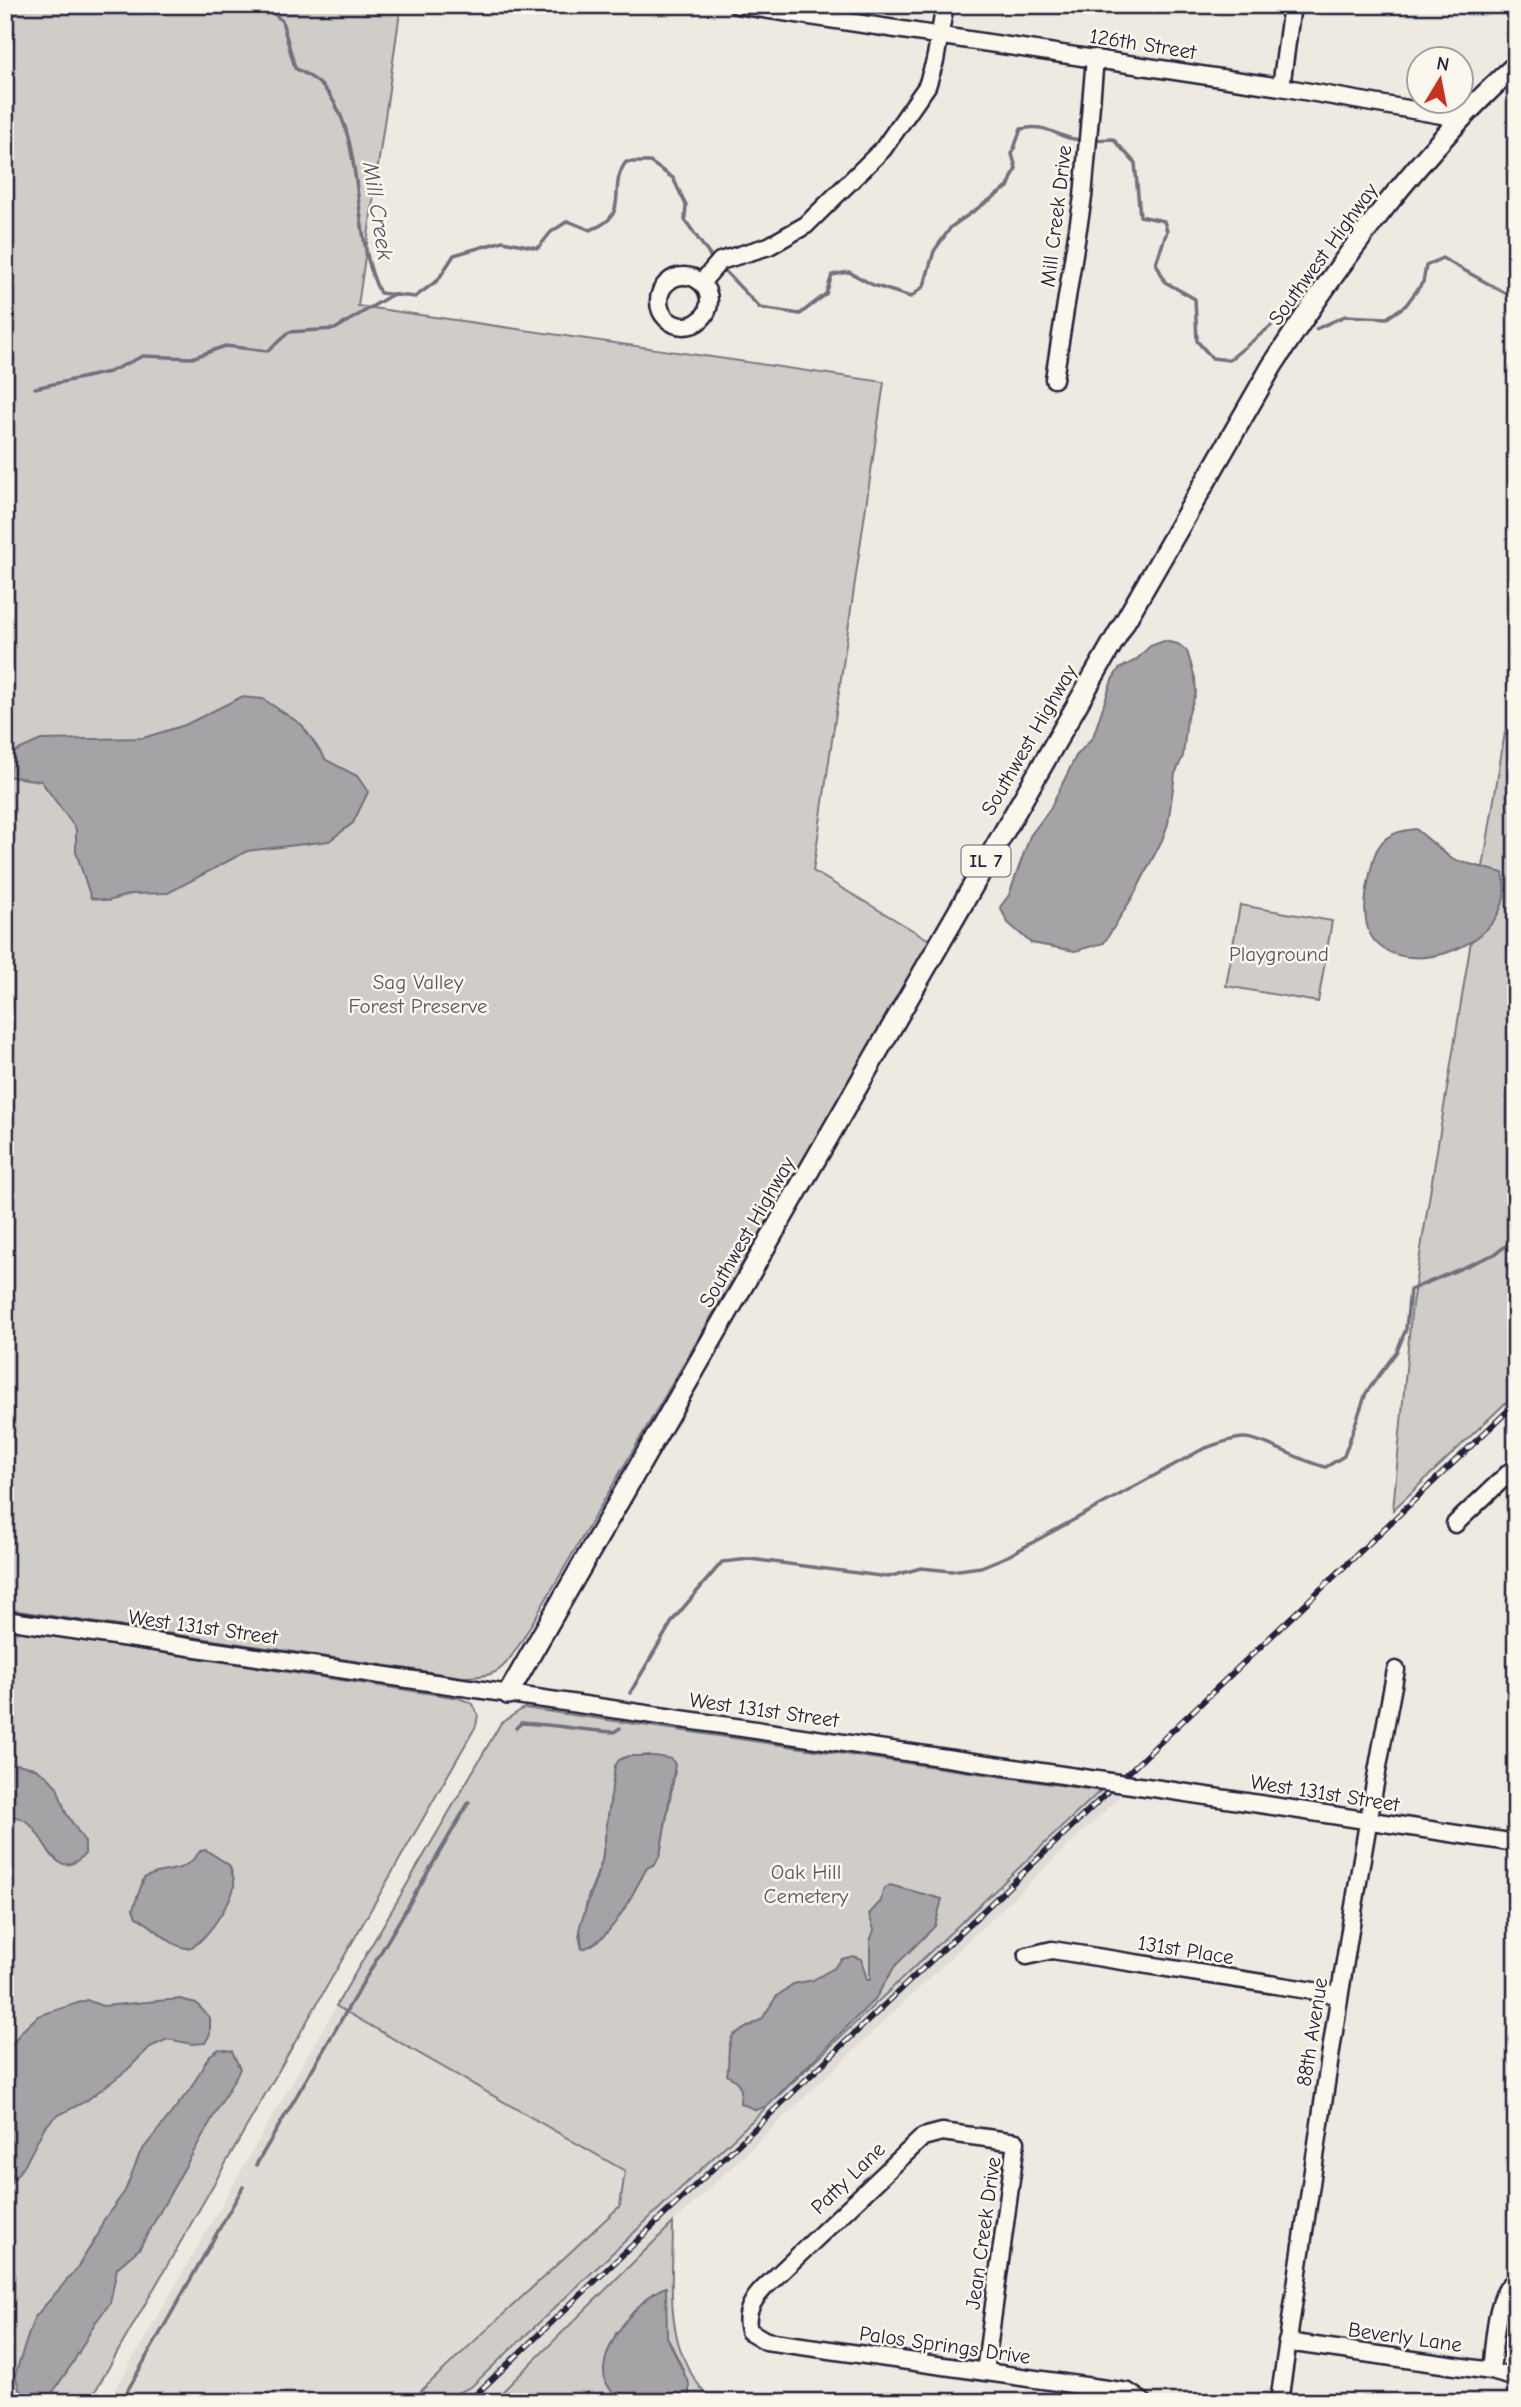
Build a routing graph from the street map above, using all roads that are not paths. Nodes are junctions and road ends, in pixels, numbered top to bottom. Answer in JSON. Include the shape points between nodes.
{"nodes":[{"id":1,"x":737,"y":5,"type":"edge"},
{"id":2,"x":945,"y":5,"type":"edge"},
{"id":3,"x":1292,"y":5,"type":"edge"},
{"id":4,"x":940,"y":36,"type":"junction"},
{"id":5,"x":1095,"y":58,"type":"junction"},
{"id":6,"x":1516,"y":65,"type":"edge"},
{"id":7,"x":1281,"y":87,"type":"junction"},
{"id":8,"x":1459,"y":118,"type":"junction"},
{"id":9,"x":711,"y":271,"type":"dead end"},
{"id":10,"x":1054,"y":379,"type":"dead end"},
{"id":11,"x":1513,"y":1472,"type":"edge"},
{"id":12,"x":1455,"y":1524,"type":"dead end"},
{"id":13,"x":5,"y":1620,"type":"edge"},
{"id":14,"x":1396,"y":1670,"type":"dead end"},
{"id":15,"x":508,"y":1694,"type":"junction"},
{"id":16,"x":1367,"y":1821,"type":"junction"},
{"id":17,"x":1516,"y":1843,"type":"edge"},
{"id":18,"x":1027,"y":1956,"type":"dead end"},
{"id":19,"x":1339,"y":1994,"type":"junction"},
{"id":20,"x":1016,"y":2142,"type":"joint"},
{"id":21,"x":1516,"y":2281,"type":"edge"},
{"id":22,"x":747,"y":2323,"type":"joint"},
{"id":23,"x":1287,"y":2342,"type":"junction"},
{"id":24,"x":1491,"y":2371,"type":"junction"},
{"id":25,"x":985,"y":2372,"type":"junction"},
{"id":26,"x":1516,"y":2378,"type":"edge"},
{"id":27,"x":1143,"y":2402,"type":"edge"},
{"id":28,"x":1279,"y":2402,"type":"edge"}],
"edges":[{"from":1,"to":4,"type":"street","name":"126th Street"},
{"from":2,"to":4,"type":"street"},
{"from":3,"to":7,"type":"street"},
{"from":4,"to":5,"type":"street","name":"126th Street"},
{"from":4,"to":9,"type":"street","via":[[926,86],[883,149],[824,210],[780,240]]},
{"from":5,"to":7,"type":"street","name":"126th Street"},
{"from":5,"to":10,"type":"street","name":"Mill Creek Drive","via":[[1083,197]]},
{"from":6,"to":8,"type":"main road","name":"Southwest Highway","number":"IL 7"},
{"from":7,"to":8,"type":"street","name":"126th Street"},
{"from":8,"to":15,"type":"main road","name":"Southwest Highway","number":"IL 7","via":[[1392,195],[1328,281],[1228,439]]},
{"from":11,"to":12,"type":"street"},
{"from":13,"to":15,"type":"street","name":"West 131st Street"},
{"from":14,"to":16,"type":"street","name":"88th Avenue"},
{"from":15,"to":16,"type":"street","name":"West 131st Street","bridge":true},
{"from":16,"to":17,"type":"street","name":"West 131st Street"},
{"from":16,"to":19,"type":"street","name":"88th Avenue"},
{"from":18,"to":19,"type":"street","name":"131st Place","via":[[1052,1950]]},
{"from":19,"to":23,"type":"street","name":"88th Avenue"},
{"from":20,"to":22,"type":"street","name":"Patty Lane","via":[[942,2132],[923,2137],[756,2295]]},
{"from":20,"to":25,"type":"street","name":"Jean Creek Drive"},
{"from":21,"to":24,"type":"street","via":[[1501,2299]]},
{"from":22,"to":25,"type":"street","name":"Palos Springs Drive","via":[[753,2335],[766,2341]]},
{"from":23,"to":24,"type":"street","name":"Beverly Lane"},
{"from":23,"to":28,"type":"street","name":"88th Avenue"},
{"from":24,"to":26,"type":"street","name":"Beverly Lane"},
{"from":25,"to":27,"type":"street","name":"Palos Springs Drive","via":[[1128,2392]]}]}
